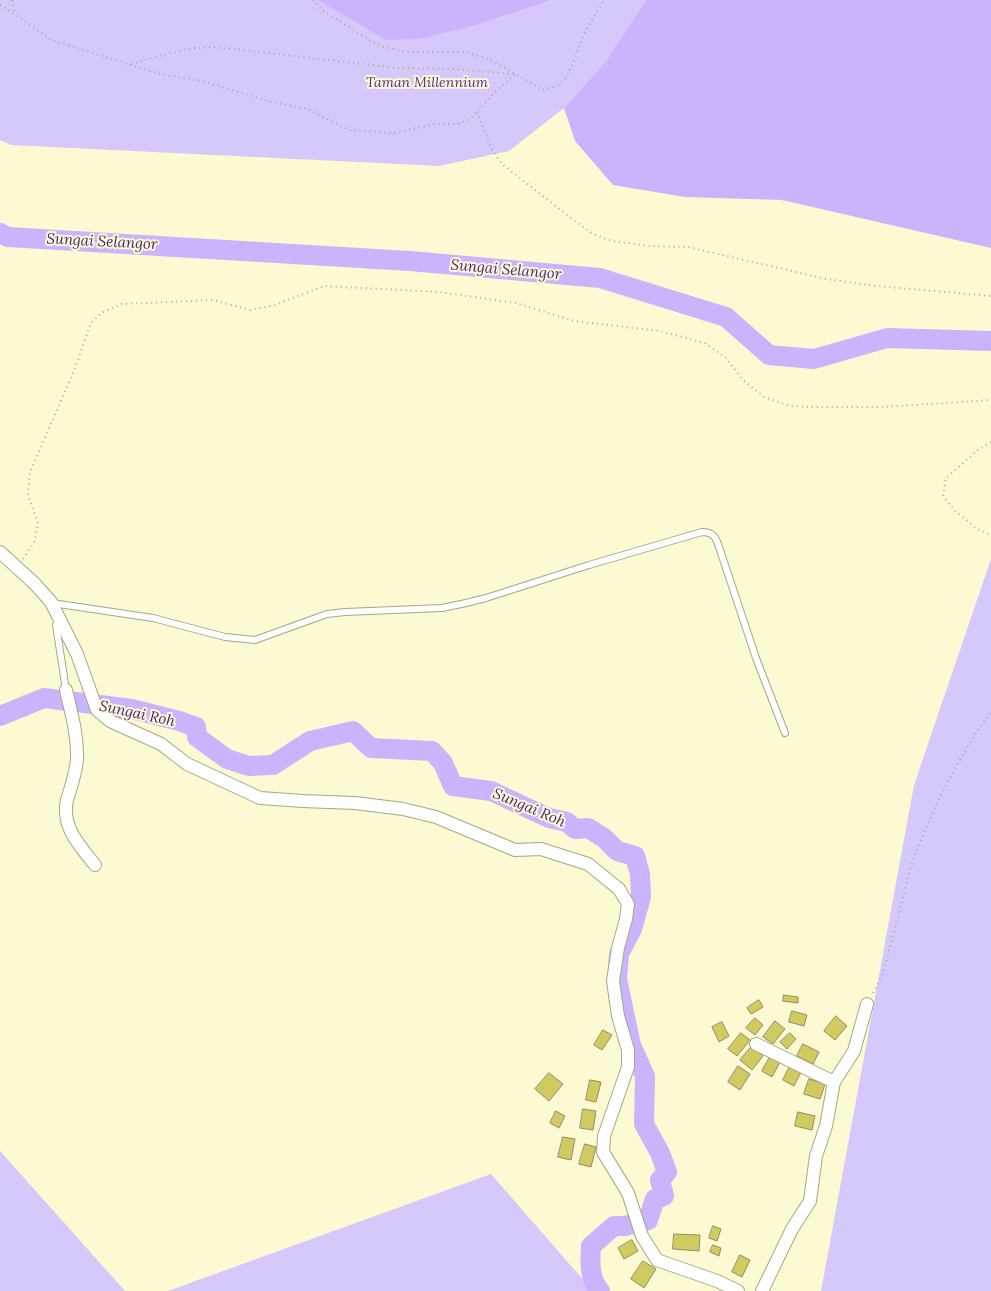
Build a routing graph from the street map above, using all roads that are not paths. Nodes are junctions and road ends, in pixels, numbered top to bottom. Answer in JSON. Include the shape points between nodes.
{"nodes":[{"id":1,"x":0,"y":552,"type":"edge"},
{"id":2,"x":51,"y":602,"type":"junction"},
{"id":3,"x":58,"y":616,"type":"junction"},
{"id":4,"x":66,"y":690,"type":"joint"},
{"id":5,"x":785,"y":733,"type":"dead end"},
{"id":6,"x":95,"y":865,"type":"dead end"},
{"id":7,"x":867,"y":1004,"type":"road end"},
{"id":8,"x":756,"y":1044,"type":"dead end"},
{"id":9,"x":834,"y":1082,"type":"junction"},
{"id":10,"x":738,"y":1291,"type":"edge"},
{"id":11,"x":762,"y":1291,"type":"edge"}],
"edges":[{"from":1,"to":2,"type":"street"},
{"from":2,"to":3,"type":"street"},
{"from":2,"to":5,"type":"lane","via":[[153,618],[225,637],[255,640],[327,614],[466,604],[708,532],[716,537],[720,546],[756,658]]},
{"from":3,"to":4,"type":"lane","via":[[56,625]]},
{"from":3,"to":10,"type":"street","via":[[77,654],[97,710],[110,721],[161,744],[187,764],[260,798],[355,802],[436,817],[515,850],[541,849],[588,864],[619,889],[628,904],[613,981],[618,1016],[628,1050],[628,1067],[604,1136],[603,1152],[628,1193],[642,1236],[657,1260]]},
{"from":4,"to":6,"type":"street","via":[[77,748],[66,818],[73,836]]},
{"from":7,"to":9,"type":"street","via":[[854,1050]]},
{"from":8,"to":9,"type":"street"},
{"from":9,"to":11,"type":"street","via":[[826,1126],[816,1156],[810,1201],[792,1229]]}]}
